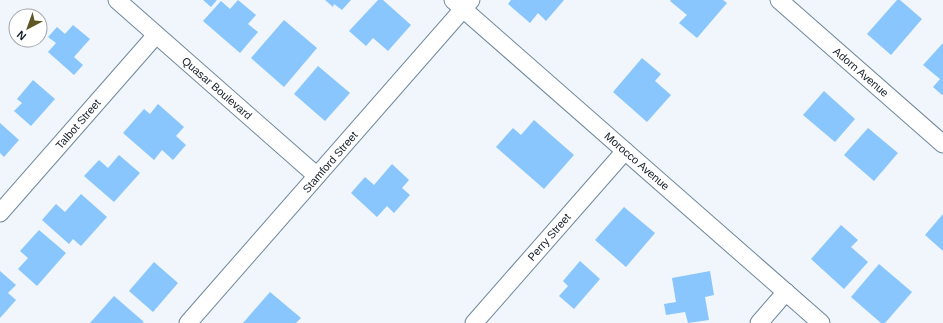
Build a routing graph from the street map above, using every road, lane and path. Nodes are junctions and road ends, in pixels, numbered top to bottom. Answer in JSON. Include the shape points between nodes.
{"nodes":[{"id":1,"x":117,"y":0,"type":"edge"},
{"id":2,"x":778,"y":0,"type":"edge"},
{"id":3,"x":462,"y":3,"type":"edge"},
{"id":4,"x":156,"y":35,"type":"junction"},
{"id":5,"x":943,"y":144,"type":"edge"},
{"id":6,"x":625,"y":151,"type":"junction"},
{"id":7,"x":317,"y":176,"type":"junction"},
{"id":8,"x":0,"y":213,"type":"edge"},
{"id":9,"x":786,"y":292,"type":"junction"},
{"id":10,"x":188,"y":323,"type":"edge"},
{"id":11,"x":474,"y":323,"type":"edge"},
{"id":12,"x":759,"y":323,"type":"edge"},
{"id":13,"x":821,"y":323,"type":"edge"}],
"edges":[{"from":1,"to":4,"type":"street","name":"Quasar Boulevard"},
{"from":2,"to":5,"type":"street","name":"Adorn Avenue"},
{"from":3,"to":6,"type":"street","name":"Morocco Avenue"},
{"from":3,"to":7,"type":"street","name":"Stamford Street"},
{"from":4,"to":7,"type":"street","name":"Quasar Boulevard"},
{"from":4,"to":8,"type":"street","name":"Talbot Street"},
{"from":6,"to":9,"type":"street","name":"Morocco Avenue"},
{"from":6,"to":11,"type":"street","name":"Perry Street"},
{"from":7,"to":10,"type":"street","name":"Stamford Street"},
{"from":9,"to":12,"type":"street"},
{"from":9,"to":13,"type":"street","name":"Morocco Avenue"}]}
